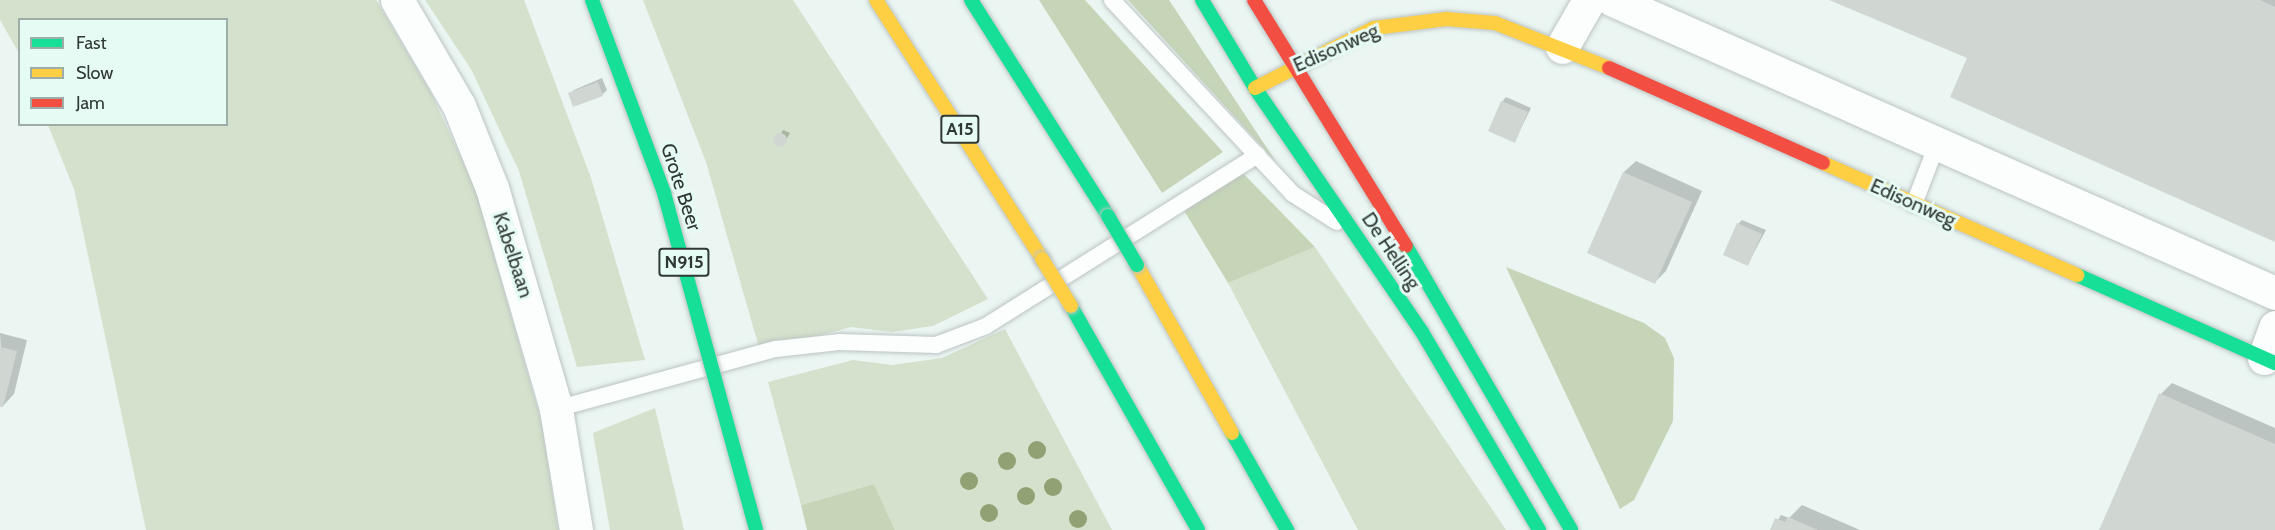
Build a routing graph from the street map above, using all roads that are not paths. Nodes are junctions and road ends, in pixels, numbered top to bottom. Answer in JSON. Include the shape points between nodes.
{"nodes":[{"id":1,"x":397,"y":0,"type":"edge"},
{"id":2,"x":592,"y":0,"type":"edge"},
{"id":3,"x":876,"y":0,"type":"edge"},
{"id":4,"x":971,"y":0,"type":"edge"},
{"id":5,"x":1112,"y":0,"type":"edge"},
{"id":6,"x":1202,"y":0,"type":"edge"},
{"id":7,"x":1254,"y":0,"type":"edge"},
{"id":8,"x":1589,"y":0,"type":"edge"},
{"id":9,"x":1613,"y":0,"type":"edge"},
{"id":10,"x":1562,"y":47,"type":"junction"},
{"id":11,"x":1294,"y":66,"type":"junction"},
{"id":12,"x":1255,"y":88,"type":"junction"},
{"id":13,"x":1936,"y":147,"type":"junction"},
{"id":14,"x":1258,"y":154,"type":"junction"},
{"id":15,"x":1914,"y":204,"type":"junction"},
{"id":16,"x":1355,"y":234,"type":"junction"},
{"id":17,"x":2275,"y":293,"type":"edge"},
{"id":18,"x":2275,"y":327,"type":"edge"},
{"id":19,"x":2270,"y":361,"type":"edge"},
{"id":20,"x":556,"y":409,"type":"junction"},
{"id":21,"x":576,"y":530,"type":"edge"},
{"id":22,"x":756,"y":530,"type":"edge"},
{"id":23,"x":1198,"y":530,"type":"edge"},
{"id":24,"x":1287,"y":530,"type":"edge"},
{"id":25,"x":1539,"y":530,"type":"edge"},
{"id":26,"x":1571,"y":530,"type":"edge"}],
"edges":[{"from":1,"to":20,"type":"street","name":"Kabelbaan","via":[[459,106],[492,189]]},
{"from":2,"to":22,"type":"main road","name":"Grote Beer","number":"N915","bridge":true,"via":[[664,193]]},
{"from":3,"to":23,"type":"main road","number":"A15","bridge":true,"via":[[1071,306]]},
{"from":4,"to":24,"type":"main road","bridge":true,"via":[[1108,216]]},
{"from":5,"to":14,"type":"lane"},
{"from":6,"to":12,"type":"main road","name":"De Helling"},
{"from":7,"to":11,"type":"main road","name":"De Helling"},
{"from":8,"to":10,"type":"street"},
{"from":9,"to":13,"type":"street"},
{"from":10,"to":11,"type":"main road","name":"Edisonweg","via":[[1495,23],[1405,21],[1339,42]]},
{"from":10,"to":15,"type":"main road","name":"Edisonweg"},
{"from":11,"to":12,"type":"main road","name":"Edisonweg"},
{"from":11,"to":26,"type":"main road","name":"De Helling","via":[[1448,313]]},
{"from":12,"to":16,"type":"main road","name":"De Helling"},
{"from":13,"to":15,"type":"lane"},
{"from":13,"to":17,"type":"street"},
{"from":14,"to":16,"type":"lane","via":[[1293,194]]},
{"from":14,"to":20,"type":"lane","via":[[986,326],[936,345],[839,342],[776,349]]},
{"from":15,"to":19,"type":"main road","name":"Edisonweg"},
{"from":16,"to":25,"type":"main road","name":"De Helling","via":[[1422,332]]},
{"from":18,"to":19,"type":"street","name":"Edisonweg"},
{"from":20,"to":21,"type":"street","name":"Kabelbaan"}]}
